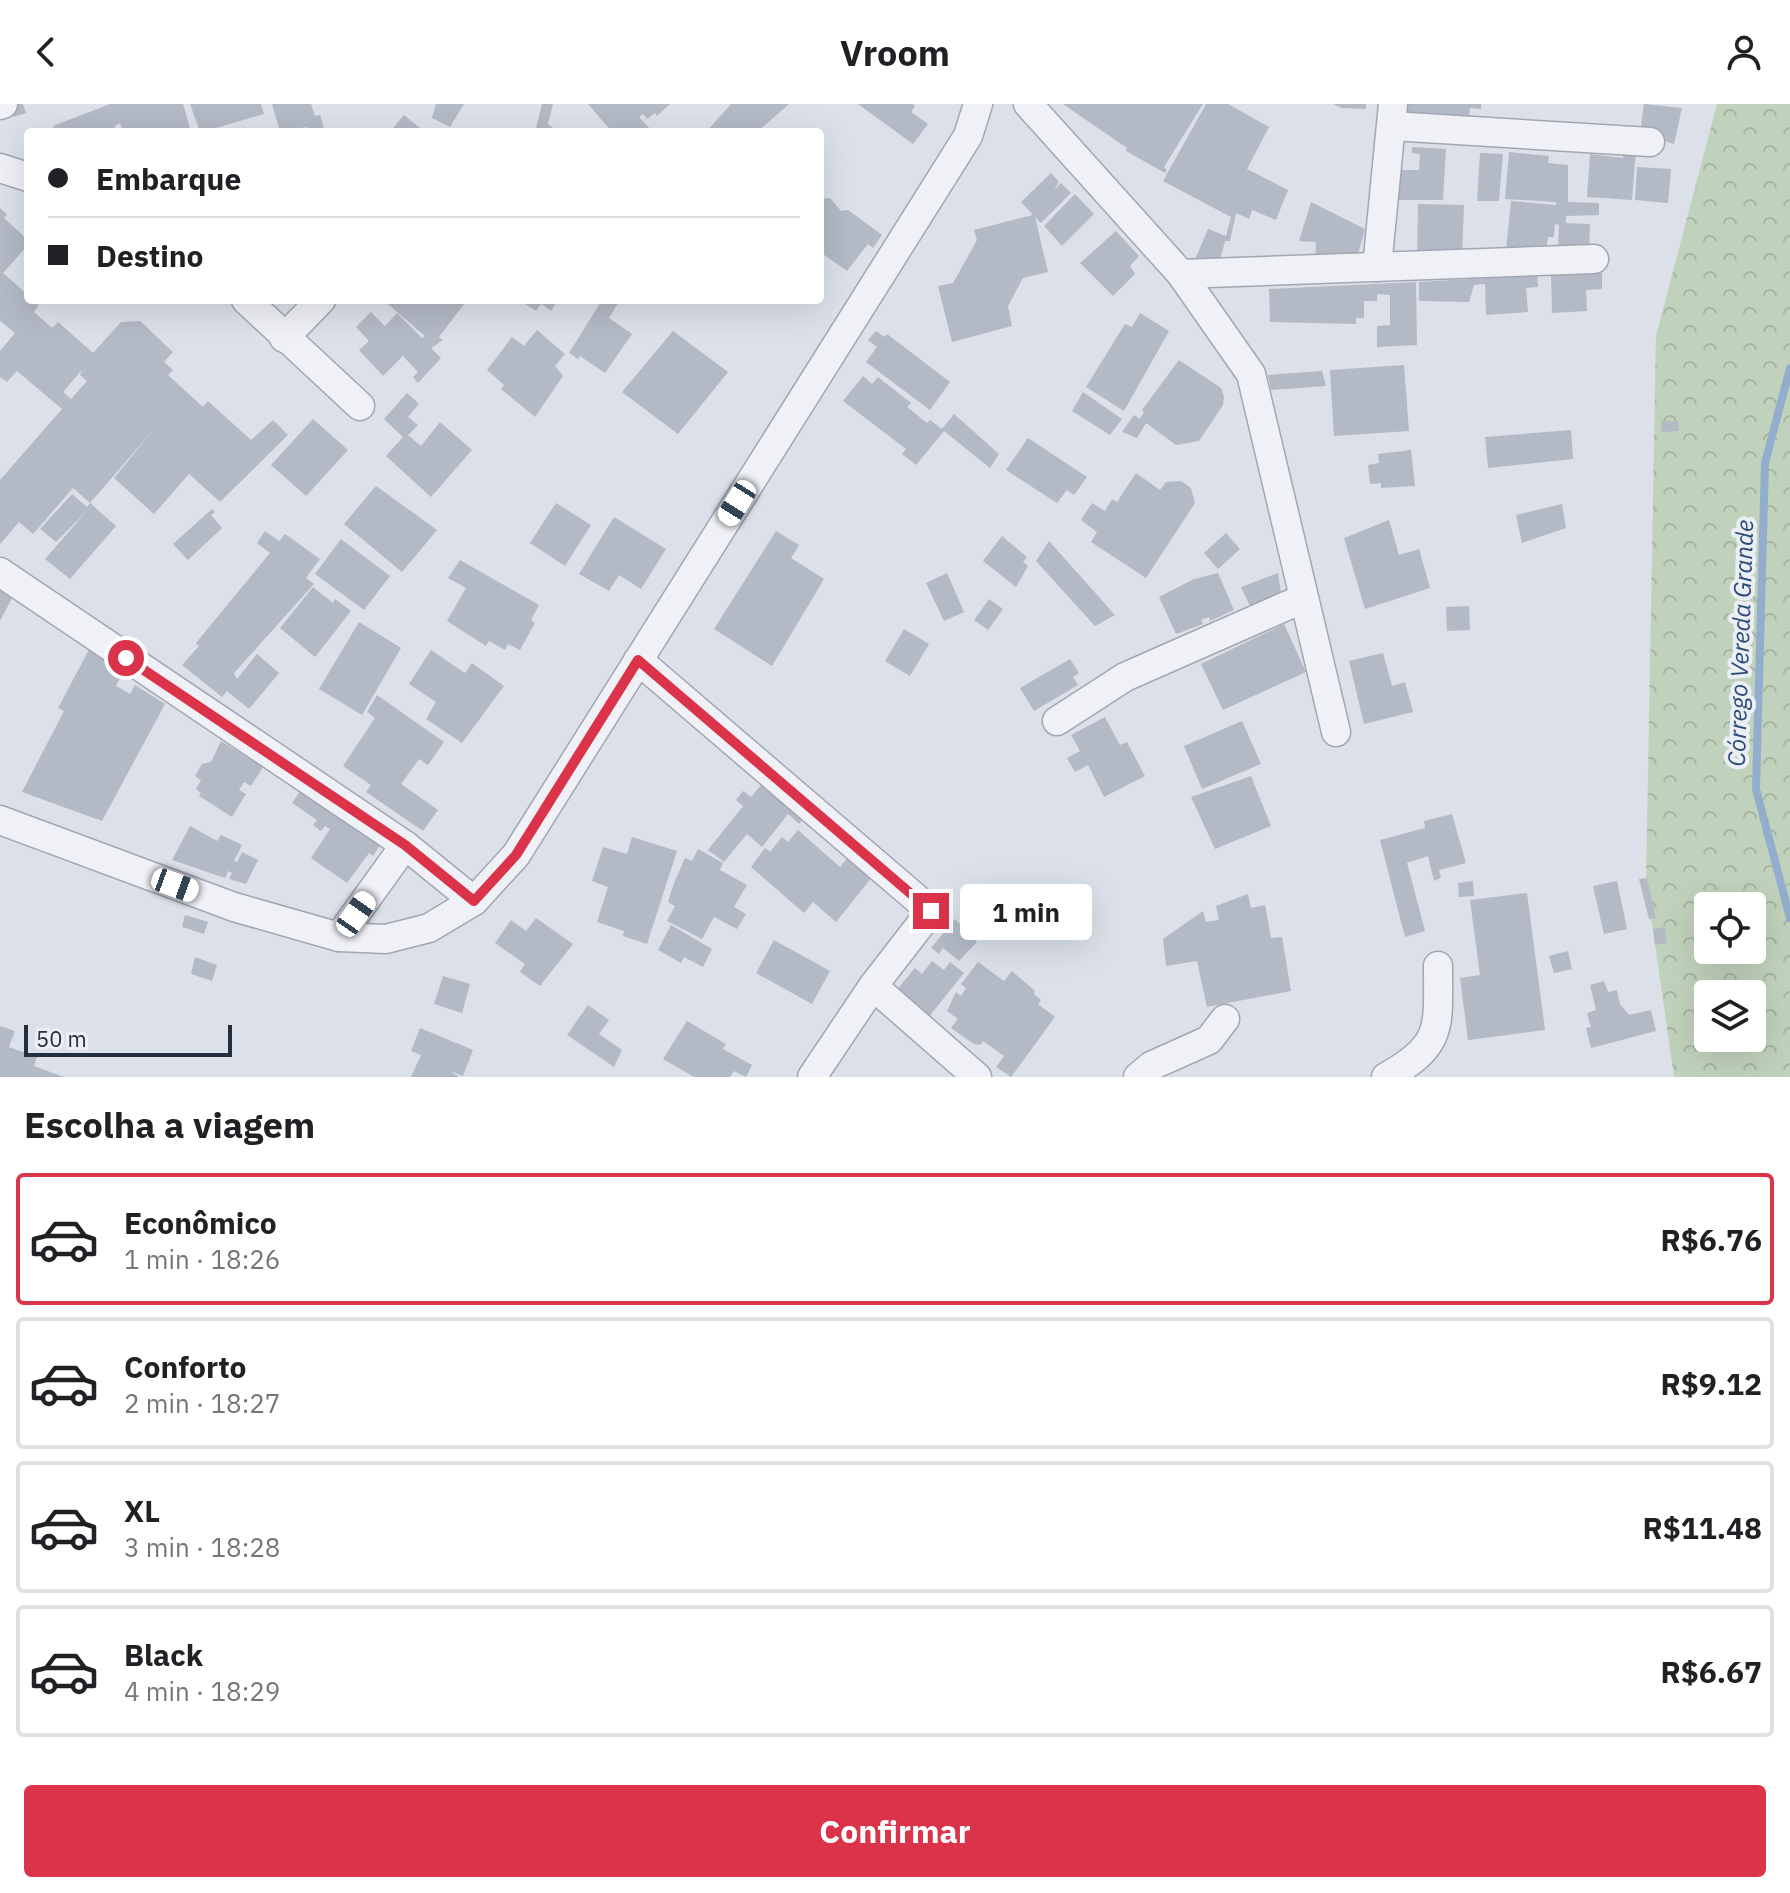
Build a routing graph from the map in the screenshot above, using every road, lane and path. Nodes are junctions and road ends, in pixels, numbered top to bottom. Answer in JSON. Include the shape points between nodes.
{"nodes":[{"id":1,"x":978,"y":104,"type":"edge"},
{"id":2,"x":1028,"y":104,"type":"edge"},
{"id":3,"x":1393,"y":115,"type":"edge"},
{"id":4,"x":1650,"y":142,"type":"dead end"},
{"id":5,"x":0,"y":168,"type":"edge"},
{"id":6,"x":24,"y":176,"type":"edge"},
{"id":7,"x":1594,"y":259,"type":"dead end"},
{"id":8,"x":1377,"y":267,"type":"junction"},
{"id":9,"x":1181,"y":274,"type":"junction"},
{"id":10,"x":250,"y":304,"type":"edge"},
{"id":11,"x":317,"y":304,"type":"edge"},
{"id":12,"x":284,"y":338,"type":"junction"},
{"id":13,"x":360,"y":406,"type":"dead end"},
{"id":14,"x":0,"y":572,"type":"edge"},
{"id":15,"x":1302,"y":599,"type":"junction"},
{"id":16,"x":638,"y":660,"type":"junction"},
{"id":17,"x":1057,"y":721,"type":"dead end"},
{"id":18,"x":1336,"y":732,"type":"dead end"},
{"id":19,"x":0,"y":820,"type":"edge"},
{"id":20,"x":405,"y":845,"type":"junction"},
{"id":21,"x":474,"y":901,"type":"junction"},
{"id":22,"x":339,"y":937,"type":"junction"},
{"id":23,"x":1438,"y":966,"type":"dead end"},
{"id":24,"x":873,"y":986,"type":"junction"},
{"id":25,"x":1225,"y":1019,"type":"dead end"},
{"id":26,"x":812,"y":1077,"type":"edge"},
{"id":27,"x":977,"y":1077,"type":"edge"},
{"id":28,"x":1138,"y":1077,"type":"edge"},
{"id":29,"x":1386,"y":1077,"type":"edge"}],
"edges":[{"from":1,"to":16,"type":"street","via":[[968,136]]},
{"from":2,"to":9,"type":"street"},
{"from":3,"to":4,"type":"street"},
{"from":3,"to":8,"type":"street"},
{"from":5,"to":6,"type":"street"},
{"from":7,"to":8,"type":"street"},
{"from":8,"to":9,"type":"street"},
{"from":9,"to":15,"type":"street","via":[[1251,374]]},
{"from":10,"to":12,"type":"street"},
{"from":11,"to":12,"type":"street"},
{"from":12,"to":13,"type":"street"},
{"from":14,"to":20,"type":"street"},
{"from":15,"to":17,"type":"street","via":[[1125,677]]},
{"from":15,"to":18,"type":"street"},
{"from":16,"to":21,"type":"street","via":[[516,855]]},
{"from":16,"to":24,"type":"street","via":[[931,911]]},
{"from":19,"to":22,"type":"street","via":[[234,907]]},
{"from":20,"to":21,"type":"street"},
{"from":20,"to":22,"type":"street"},
{"from":21,"to":22,"type":"street","via":[[429,928],[386,939]]},
{"from":23,"to":29,"type":"street","via":[[1438,1029],[1418,1060]]},
{"from":24,"to":26,"type":"street"},
{"from":24,"to":27,"type":"street"},
{"from":25,"to":28,"type":"street","via":[[1209,1040]]}]}
